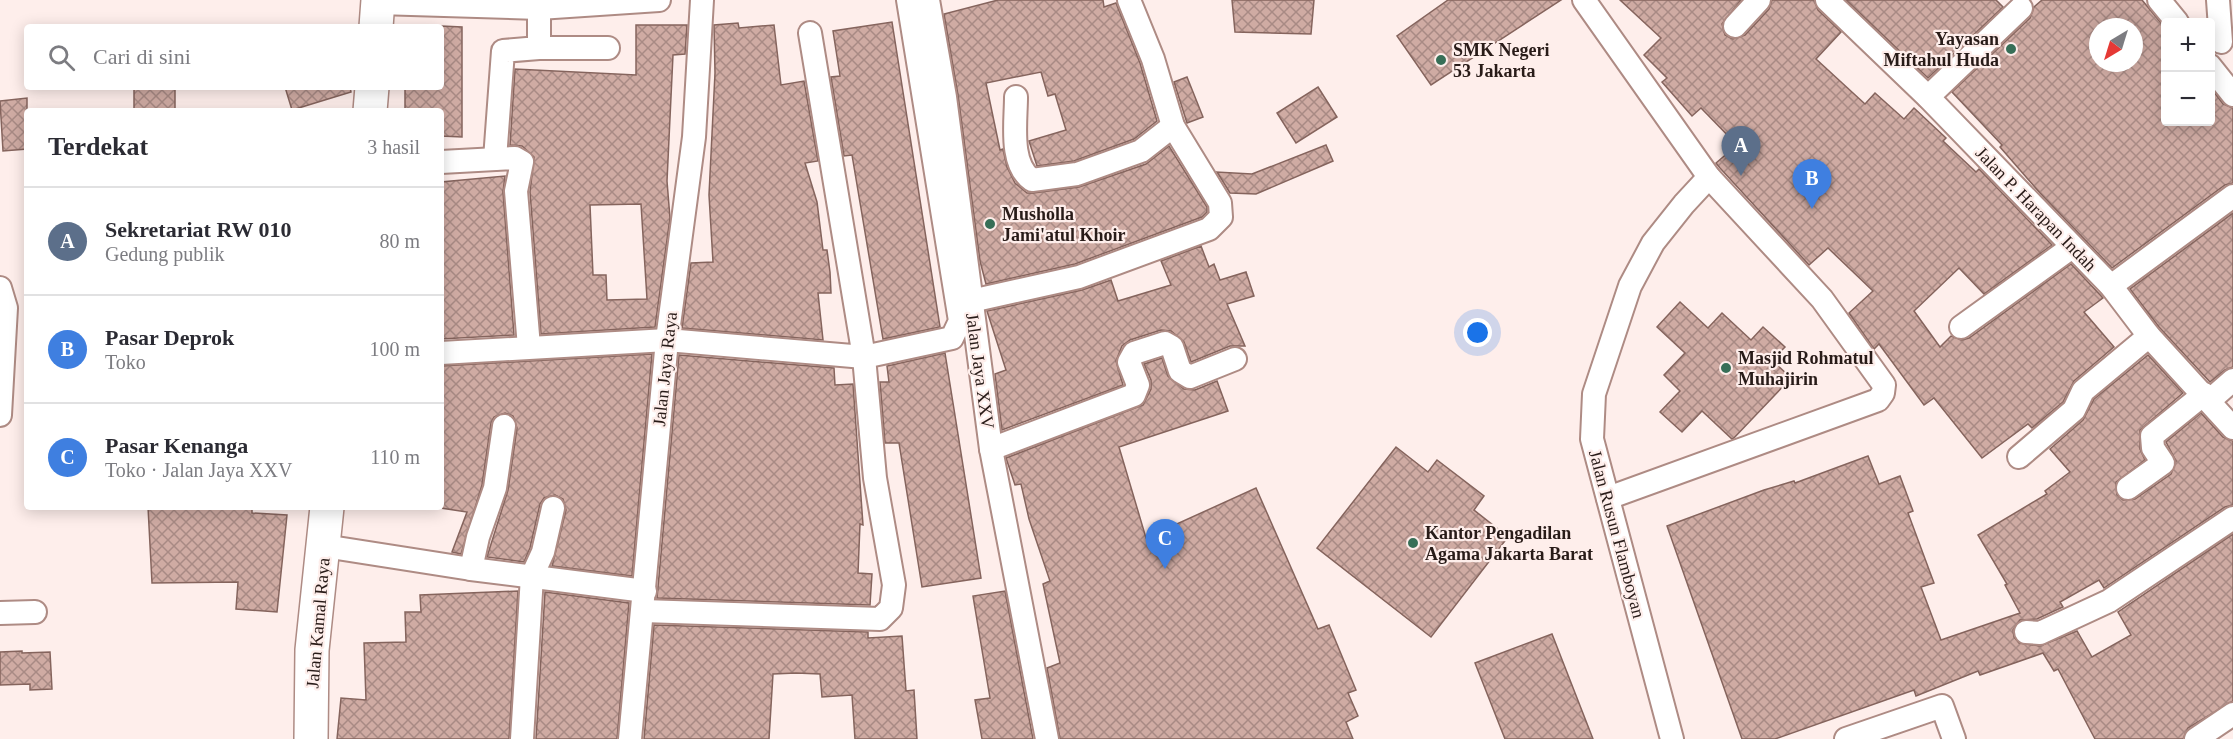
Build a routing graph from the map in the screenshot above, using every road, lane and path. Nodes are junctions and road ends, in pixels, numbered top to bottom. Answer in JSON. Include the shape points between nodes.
{"nodes":[{"id":1,"x":658,"y":0,"type":"edge"},
{"id":2,"x":702,"y":0,"type":"edge"},
{"id":3,"x":908,"y":0,"type":"edge"},
{"id":4,"x":928,"y":0,"type":"edge"},
{"id":5,"x":1129,"y":0,"type":"edge"},
{"id":6,"x":1584,"y":0,"type":"edge"},
{"id":7,"x":1759,"y":0,"type":"edge"},
{"id":8,"x":1827,"y":0,"type":"edge"},
{"id":9,"x":2159,"y":0,"type":"edge"},
{"id":10,"x":2218,"y":0,"type":"edge"},
{"id":11,"x":568,"y":4,"type":"edge"},
{"id":12,"x":539,"y":8,"type":"junction"},
{"id":13,"x":2021,"y":8,"type":"dead end"},
{"id":14,"x":377,"y":10,"type":"edge"},
{"id":15,"x":2174,"y":18,"type":"edge"},
{"id":16,"x":1736,"y":26,"type":"dead end"},
{"id":17,"x":810,"y":33,"type":"dead end"},
{"id":18,"x":2221,"y":42,"type":"dead end"},
{"id":19,"x":539,"y":48,"type":"junction"},
{"id":20,"x":608,"y":48,"type":"dead end"},
{"id":21,"x":2215,"y":71,"type":"edge"},
{"id":22,"x":372,"y":90,"type":"edge"},
{"id":23,"x":2233,"y":95,"type":"edge"},
{"id":24,"x":1016,"y":97,"type":"dead end"},
{"id":25,"x":1928,"y":97,"type":"junction"},
{"id":26,"x":370,"y":108,"type":"edge"},
{"id":27,"x":1173,"y":126,"type":"junction"},
{"id":28,"x":495,"y":159,"type":"junction"},
{"id":29,"x":444,"y":162,"type":"edge"},
{"id":30,"x":1709,"y":177,"type":"junction"},
{"id":31,"x":2233,"y":196,"type":"edge"},
{"id":32,"x":2072,"y":247,"type":"junction"},
{"id":33,"x":2110,"y":286,"type":"junction"},
{"id":34,"x":0,"y":288,"type":"edge"},
{"id":35,"x":971,"y":301,"type":"junction"},
{"id":36,"x":1961,"y":327,"type":"dead end"},
{"id":37,"x":2149,"y":336,"type":"junction"},
{"id":38,"x":667,"y":340,"type":"junction"},
{"id":39,"x":530,"y":347,"type":"junction"},
{"id":40,"x":444,"y":353,"type":"edge"},
{"id":41,"x":864,"y":357,"type":"junction"},
{"id":42,"x":1235,"y":359,"type":"dead end"},
{"id":43,"x":2233,"y":380,"type":"edge"},
{"id":44,"x":2207,"y":397,"type":"junction"},
{"id":45,"x":0,"y":415,"type":"edge"},
{"id":46,"x":504,"y":426,"type":"dead end"},
{"id":47,"x":2233,"y":428,"type":"edge"},
{"id":48,"x":991,"y":448,"type":"junction"},
{"id":49,"x":2019,"y":457,"type":"dead end"},
{"id":50,"x":2128,"y":488,"type":"dead end"},
{"id":51,"x":1608,"y":498,"type":"junction"},
{"id":52,"x":553,"y":508,"type":"dead end"},
{"id":53,"x":327,"y":510,"type":"edge"},
{"id":54,"x":2233,"y":518,"type":"edge"},
{"id":55,"x":324,"y":546,"type":"junction"},
{"id":56,"x":471,"y":569,"type":"junction"},
{"id":57,"x":532,"y":576,"type":"junction"},
{"id":58,"x":644,"y":601,"type":"junction"},
{"id":59,"x":35,"y":612,"type":"dead end"},
{"id":60,"x":0,"y":613,"type":"edge"},
{"id":61,"x":2026,"y":632,"type":"dead end"},
{"id":62,"x":2233,"y":714,"type":"edge"},
{"id":63,"x":311,"y":739,"type":"edge"},
{"id":64,"x":522,"y":739,"type":"edge"},
{"id":65,"x":630,"y":739,"type":"edge"},
{"id":66,"x":1047,"y":739,"type":"edge"},
{"id":67,"x":1672,"y":739,"type":"edge"},
{"id":68,"x":1846,"y":739,"type":"edge"},
{"id":69,"x":1954,"y":739,"type":"edge"},
{"id":70,"x":2196,"y":739,"type":"edge"}],
"edges":[{"from":1,"to":11,"type":"street"},
{"from":2,"to":38,"type":"street","name":"Jalan Jaya Raya","via":[[694,137]]},
{"from":3,"to":41,"type":"street","via":[[960,321],[952,338]]},
{"from":4,"to":35,"type":"street","name":"Jalan Jaya XXV","via":[[945,97]]},
{"from":5,"to":27,"type":"street","via":[[1153,59]]},
{"from":6,"to":30,"type":"street"},
{"from":7,"to":16,"type":"street"},
{"from":8,"to":25,"type":"street","name":"Jalan P. Harapan Indah"},
{"from":9,"to":15,"type":"street"},
{"from":10,"to":18,"type":"street"},
{"from":11,"to":12,"type":"street"},
{"from":12,"to":14,"type":"street"},
{"from":12,"to":19,"type":"street"},
{"from":13,"to":25,"type":"street"},
{"from":17,"to":41,"type":"street"},
{"from":19,"to":20,"type":"street"},
{"from":19,"to":28,"type":"street","via":[[503,51]]},
{"from":21,"to":23,"type":"street"},
{"from":22,"to":26,"type":"main road"},
{"from":24,"to":27,"type":"street","via":[[1018,160],[1032,180],[1077,174],[1141,151]]},
{"from":25,"to":32,"type":"street","name":"Jalan P. Harapan Indah"},
{"from":27,"to":35,"type":"street","via":[[1220,203],[1221,217],[1217,223],[1168,246],[1079,277]]},
{"from":28,"to":29,"type":"street"},
{"from":28,"to":39,"type":"street","via":[[515,158],[523,166],[516,191]]},
{"from":30,"to":51,"type":"street","name":"Jalan Rusun Flamboyan","via":[[1653,243],[1630,286],[1610,340],[1594,394],[1592,440]]},
{"from":30,"to":51,"type":"street","via":[[1822,299],[1870,362],[1884,384],[1883,393],[1878,400]]},
{"from":31,"to":33,"type":"street"},
{"from":32,"to":33,"type":"street","name":"Jalan P. Harapan Indah"},
{"from":32,"to":36,"type":"street"},
{"from":33,"to":37,"type":"street","name":"Jalan P. Harapan Indah"},
{"from":34,"to":45,"type":"street","via":[[6,308]]},
{"from":35,"to":48,"type":"street","name":"Jalan Jaya XXV"},
{"from":37,"to":44,"type":"street","name":"Jalan P. Harapan Indah"},
{"from":37,"to":49,"type":"street","via":[[2083,391],[2074,410]]},
{"from":38,"to":39,"type":"street"},
{"from":38,"to":41,"type":"street"},
{"from":38,"to":58,"type":"street","name":"Jalan Jaya Raya"},
{"from":39,"to":40,"type":"street"},
{"from":41,"to":58,"type":"street","via":[[875,478],[894,585],[887,614],[880,618]]},
{"from":42,"to":48,"type":"street","via":[[1190,377],[1179,370],[1172,347],[1165,343],[1134,353],[1129,363],[1138,385],[1134,395]]},
{"from":43,"to":44,"type":"street"},
{"from":44,"to":47,"type":"street","name":"Jalan P. Harapan Indah"},
{"from":44,"to":50,"type":"street","via":[[2152,436],[2153,448],[2163,463]]},
{"from":46,"to":56,"type":"street","via":[[495,488]]},
{"from":48,"to":66,"type":"street","name":"Jalan Jaya XXV"},
{"from":51,"to":67,"type":"street","name":"Jalan Rusun Flamboyan"},
{"from":52,"to":57,"type":"street","via":[[543,552]]},
{"from":53,"to":55,"type":"main road","name":"Jalan Kamal Raya"},
{"from":54,"to":61,"type":"street","via":[[2109,601],[2040,633]]},
{"from":55,"to":56,"type":"street"},
{"from":55,"to":63,"type":"main road","name":"Jalan Kamal Raya","via":[[312,650]]},
{"from":56,"to":57,"type":"street"},
{"from":57,"to":58,"type":"street"},
{"from":57,"to":64,"type":"street"},
{"from":58,"to":65,"type":"street","name":"Jalan Jaya Raya"},
{"from":59,"to":60,"type":"street"},
{"from":62,"to":70,"type":"street"},
{"from":68,"to":69,"type":"street","via":[[1942,706]]}]}
